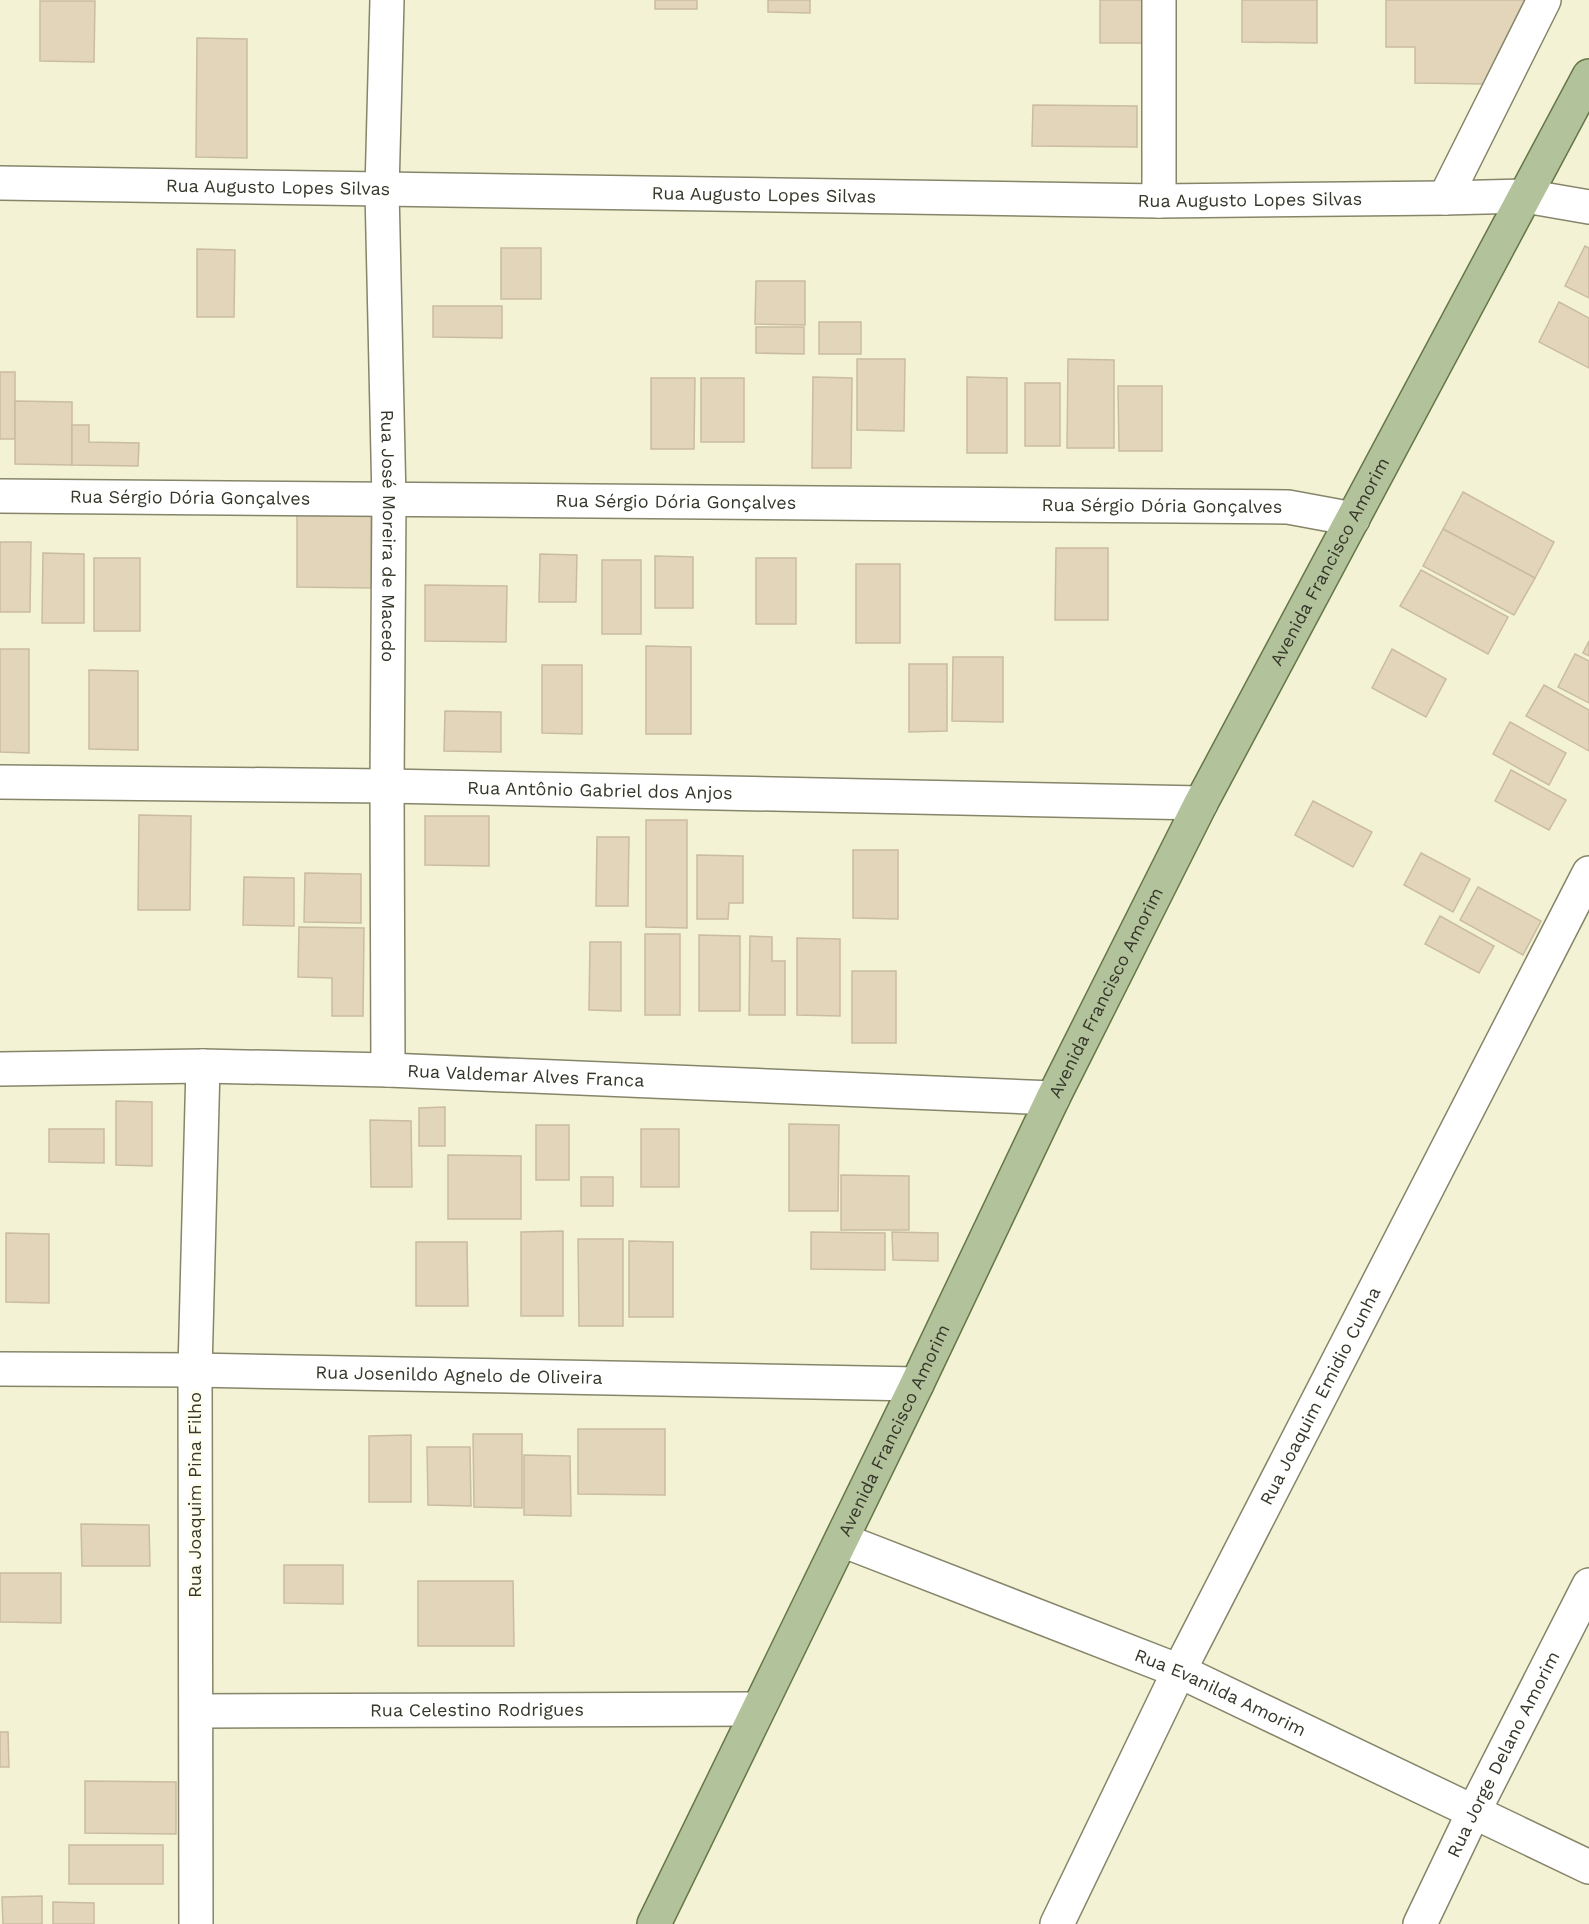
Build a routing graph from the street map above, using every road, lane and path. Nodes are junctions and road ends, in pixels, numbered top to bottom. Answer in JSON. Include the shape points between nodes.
{"nodes":[{"id":1,"x":387,"y":0,"type":"edge"},
{"id":2,"x":1159,"y":0,"type":"edge"},
{"id":3,"x":1544,"y":0,"type":"edge"},
{"id":4,"x":1589,"y":76,"type":"edge"},
{"id":5,"x":0,"y":183,"type":"edge"},
{"id":6,"x":382,"y":190,"type":"junction"},
{"id":7,"x":1526,"y":196,"type":"junction"},
{"id":8,"x":1445,"y":198,"type":"junction"},
{"id":9,"x":1159,"y":201,"type":"junction"},
{"id":10,"x":1589,"y":207,"type":"edge"},
{"id":11,"x":0,"y":496,"type":"edge"},
{"id":12,"x":389,"y":500,"type":"junction"},
{"id":13,"x":1353,"y":519,"type":"junction"},
{"id":14,"x":0,"y":783,"type":"edge"},
{"id":15,"x":387,"y":786,"type":"junction"},
{"id":16,"x":1201,"y":803,"type":"junction"},
{"id":17,"x":1588,"y":876,"type":"edge"},
{"id":18,"x":202,"y":1066,"type":"junction"},
{"id":19,"x":0,"y":1069,"type":"edge"},
{"id":20,"x":388,"y":1070,"type":"junction"},
{"id":21,"x":1053,"y":1098,"type":"junction"},
{"id":22,"x":0,"y":1369,"type":"edge"},
{"id":23,"x":195,"y":1370,"type":"junction"},
{"id":24,"x":917,"y":1384,"type":"junction"},
{"id":25,"x":842,"y":1540,"type":"junction"},
{"id":26,"x":1589,"y":1585,"type":"edge"},
{"id":27,"x":1179,"y":1671,"type":"junction"},
{"id":28,"x":758,"y":1709,"type":"junction"},
{"id":29,"x":196,"y":1711,"type":"junction"},
{"id":30,"x":1474,"y":1811,"type":"junction"},
{"id":31,"x":1589,"y":1867,"type":"edge"},
{"id":32,"x":196,"y":1924,"type":"edge"},
{"id":33,"x":654,"y":1924,"type":"edge"},
{"id":34,"x":1057,"y":1924,"type":"edge"},
{"id":35,"x":1420,"y":1924,"type":"edge"}],
"edges":[{"from":1,"to":6,"type":"street","name":"Rua José Moreira de Macedo"},
{"from":2,"to":9,"type":"street"},
{"from":3,"to":8,"type":"street"},
{"from":4,"to":7,"type":"main road","name":"Avenida Francisco Amorim"},
{"from":5,"to":6,"type":"street","name":"Rua Augusto Lopes Silvas"},
{"from":6,"to":9,"type":"street","name":"Rua Augusto Lopes Silvas"},
{"from":6,"to":12,"type":"street","name":"Rua José Moreira de Macedo"},
{"from":7,"to":8,"type":"street","name":"Rua Augusto Lopes Silvas"},
{"from":7,"to":10,"type":"street","name":"Rua Augusto Lopes Silvas"},
{"from":7,"to":13,"type":"main road","name":"Avenida Francisco Amorim"},
{"from":8,"to":9,"type":"street","name":"Rua Augusto Lopes Silvas"},
{"from":11,"to":12,"type":"street","name":"Rua Sérgio Dória Gonçalves"},
{"from":12,"to":13,"type":"street","name":"Rua Sérgio Dória Gonçalves","via":[[1288,507]]},
{"from":12,"to":15,"type":"street","name":"Rua José Moreira de Macedo"},
{"from":13,"to":16,"type":"main road","name":"Avenida Francisco Amorim"},
{"from":14,"to":15,"type":"street","name":"Rua Antônio Gabriel dos Anjos"},
{"from":15,"to":16,"type":"street","name":"Rua Antônio Gabriel dos Anjos"},
{"from":15,"to":20,"type":"street","name":"Rua José Moreira de Macedo"},
{"from":16,"to":21,"type":"main road","name":"Avenida Francisco Amorim"},
{"from":17,"to":27,"type":"street","name":"Rua Joaquim Emidio Cunha"},
{"from":18,"to":19,"type":"street","name":"Rua Valdemar Alves Franca"},
{"from":18,"to":20,"type":"street","name":"Rua Valdemar Alves Franca"},
{"from":18,"to":23,"type":"street","name":"Rua Joaquim Pina Filho"},
{"from":20,"to":21,"type":"street","name":"Rua Valdemar Alves Franca"},
{"from":21,"to":24,"type":"main road","name":"Avenida Francisco Amorim"},
{"from":22,"to":23,"type":"street","name":"Rua Josenildo Agnelo de Oliveira"},
{"from":23,"to":24,"type":"street","name":"Rua Josenildo Agnelo de Oliveira"},
{"from":23,"to":29,"type":"street","name":"Rua Joaquim Pina Filho"},
{"from":24,"to":25,"type":"main road","name":"Avenida Francisco Amorim"},
{"from":25,"to":27,"type":"street","name":"Rua Evanilda Amorim"},
{"from":25,"to":28,"type":"main road","name":"Avenida Francisco Amorim"},
{"from":26,"to":30,"type":"street","name":"Rua Jorge Delano Amorim"},
{"from":27,"to":30,"type":"street","name":"Rua Evanilda Amorim"},
{"from":27,"to":34,"type":"street","name":"Rua Joaquim Emidio Cunha"},
{"from":28,"to":29,"type":"street","name":"Rua Celestino Rodrigues"},
{"from":28,"to":33,"type":"main road","name":"Avenida Francisco Amorim"},
{"from":29,"to":32,"type":"street","name":"Rua Joaquim Pina Filho"},
{"from":30,"to":31,"type":"street","name":"Rua Evanilda Amorim"},
{"from":30,"to":35,"type":"street","name":"Rua Jorge Delano Amorim"}]}
